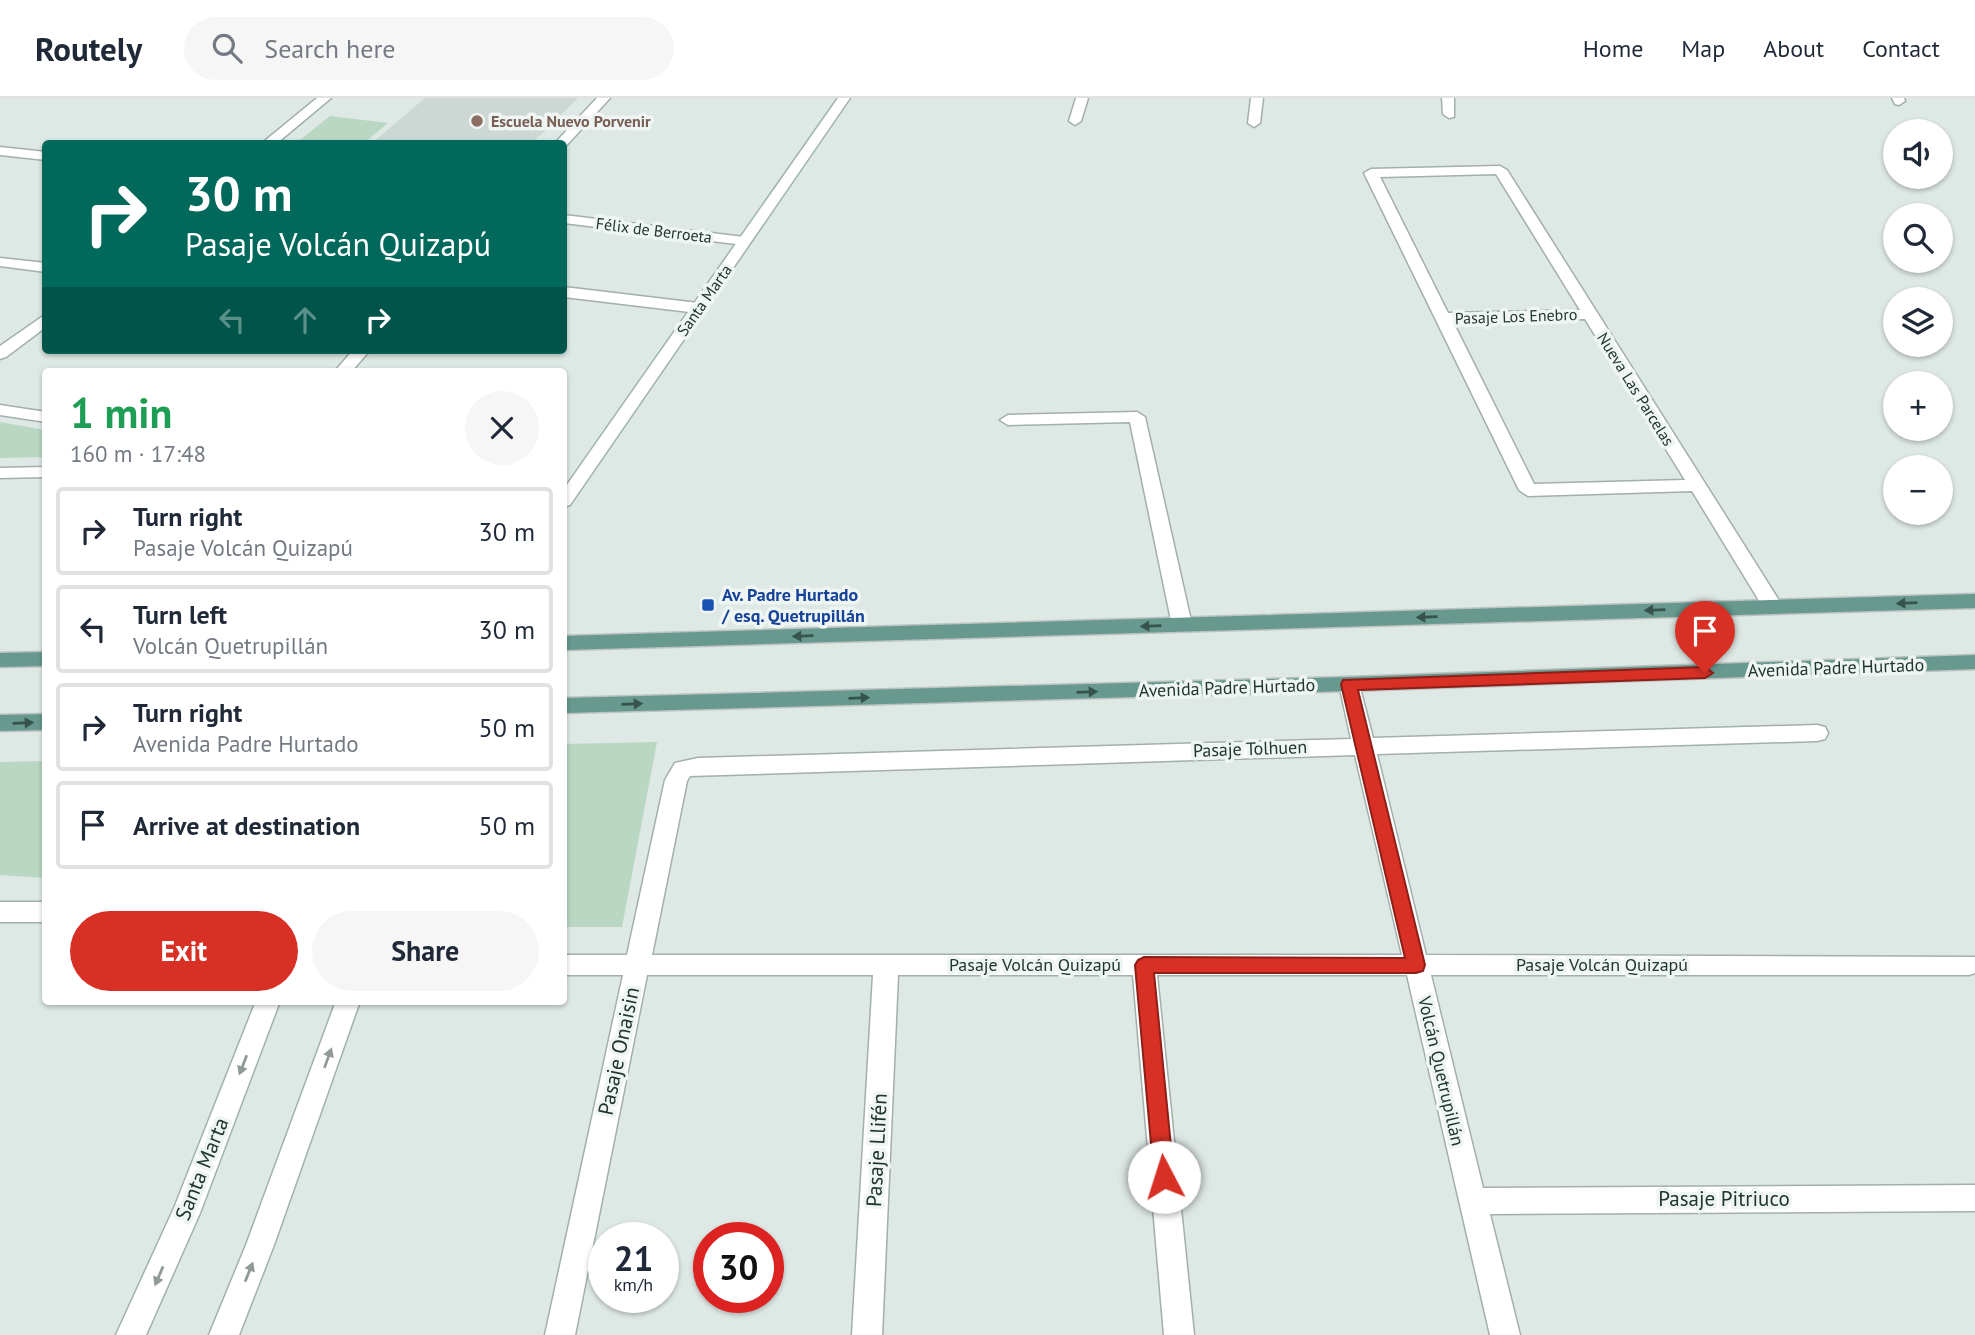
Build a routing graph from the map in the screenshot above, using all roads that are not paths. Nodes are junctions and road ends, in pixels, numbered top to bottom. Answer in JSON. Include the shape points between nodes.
{"nodes":[{"id":1,"x":325,"y":98,"type":"edge"},
{"id":2,"x":604,"y":98,"type":"edge"},
{"id":3,"x":844,"y":98,"type":"edge"},
{"id":4,"x":1082,"y":98,"type":"edge"},
{"id":5,"x":1257,"y":98,"type":"edge"},
{"id":6,"x":1448,"y":98,"type":"edge"},
{"id":7,"x":1450,"y":114,"type":"dead end"},
{"id":8,"x":1075,"y":121,"type":"dead end"},
{"id":9,"x":1254,"y":123,"type":"dead end"},
{"id":10,"x":272,"y":140,"type":"edge"},
{"id":11,"x":564,"y":140,"type":"edge"},
{"id":12,"x":0,"y":151,"type":"edge"},
{"id":13,"x":42,"y":156,"type":"edge"},
{"id":14,"x":567,"y":219,"type":"edge"},
{"id":15,"x":744,"y":242,"type":"junction"},
{"id":16,"x":0,"y":262,"type":"edge"},
{"id":17,"x":42,"y":267,"type":"edge"},
{"id":18,"x":567,"y":292,"type":"edge"},
{"id":19,"x":698,"y":308,"type":"junction"},
{"id":20,"x":1589,"y":314,"type":"junction"},
{"id":21,"x":1443,"y":318,"type":"junction"},
{"id":22,"x":42,"y":322,"type":"edge"},
{"id":23,"x":0,"y":354,"type":"edge"},
{"id":24,"x":358,"y":354,"type":"edge"},
{"id":25,"x":345,"y":368,"type":"edge"},
{"id":26,"x":0,"y":410,"type":"edge"},
{"id":27,"x":42,"y":416,"type":"edge"},
{"id":28,"x":1008,"y":420,"type":"dead end"},
{"id":29,"x":42,"y":472,"type":"edge"},
{"id":30,"x":0,"y":473,"type":"edge"},
{"id":31,"x":1697,"y":485,"type":"junction"},
{"id":32,"x":567,"y":497,"type":"edge"},
{"id":33,"x":1975,"y":601,"type":"edge"},
{"id":34,"x":1773,"y":607,"type":"junction"},
{"id":35,"x":1182,"y":625,"type":"junction"},
{"id":36,"x":567,"y":643,"type":"edge"},
{"id":37,"x":42,"y":659,"type":"edge"},
{"id":38,"x":0,"y":660,"type":"edge"},
{"id":39,"x":1974,"y":663,"type":"edge"},
{"id":40,"x":1349,"y":684,"type":"junction"},
{"id":41,"x":567,"y":706,"type":"edge"},
{"id":42,"x":42,"y":722,"type":"edge"},
{"id":43,"x":0,"y":723,"type":"edge"},
{"id":44,"x":1817,"y":733,"type":"dead end"},
{"id":45,"x":1363,"y":746,"type":"junction"},
{"id":46,"x":683,"y":769,"type":"joint"},
{"id":47,"x":0,"y":912,"type":"edge"},
{"id":48,"x":42,"y":912,"type":"edge"},
{"id":49,"x":567,"y":965,"type":"edge"},
{"id":50,"x":636,"y":965,"type":"junction"},
{"id":51,"x":1144,"y":965,"type":"junction"},
{"id":52,"x":1416,"y":965,"type":"junction"},
{"id":53,"x":1969,"y":965,"type":"dead end"},
{"id":54,"x":886,"y":966,"type":"junction"},
{"id":55,"x":266,"y":1005,"type":"edge"},
{"id":56,"x":347,"y":1005,"type":"edge"},
{"id":57,"x":1975,"y":1198,"type":"edge"},
{"id":58,"x":1472,"y":1201,"type":"junction"},
{"id":59,"x":131,"y":1335,"type":"edge"},
{"id":60,"x":224,"y":1335,"type":"edge"},
{"id":61,"x":560,"y":1335,"type":"edge"},
{"id":62,"x":867,"y":1335,"type":"edge"},
{"id":63,"x":1179,"y":1335,"type":"edge"},
{"id":64,"x":1505,"y":1335,"type":"edge"}],
"edges":[{"from":1,"to":10,"type":"street"},
{"from":2,"to":11,"type":"street"},
{"from":3,"to":15,"type":"street","name":"Santa Marta"},
{"from":4,"to":8,"type":"street"},
{"from":5,"to":9,"type":"street"},
{"from":6,"to":7,"type":"street"},
{"from":12,"to":13,"type":"street"},
{"from":14,"to":15,"type":"street","name":"Félix de Berroeta"},
{"from":15,"to":19,"type":"street","name":"Santa Marta"},
{"from":16,"to":17,"type":"street"},
{"from":18,"to":19,"type":"street"},
{"from":19,"to":32,"type":"street","name":"Santa Marta"},
{"from":20,"to":21,"type":"street","name":"Pasaje Los Enebro"},
{"from":20,"to":21,"type":"street","name":"Nueva Las Parcelas","via":[[1500,170],[1371,173]]},
{"from":20,"to":31,"type":"street","name":"Nueva Las Parcelas"},
{"from":21,"to":31,"type":"street","via":[[1528,490]]},
{"from":22,"to":23,"type":"street"},
{"from":24,"to":25,"type":"street"},
{"from":26,"to":27,"type":"street"},
{"from":28,"to":35,"type":"street","via":[[1137,417]]},
{"from":29,"to":30,"type":"street"},
{"from":31,"to":34,"type":"street","name":"Nueva Las Parcelas"},
{"from":33,"to":34,"type":"main road","one_way":true},
{"from":34,"to":35,"type":"main road","one_way":true},
{"from":35,"to":36,"type":"main road","one_way":true},
{"from":37,"to":38,"type":"main road"},
{"from":39,"to":40,"type":"main road","name":"Avenida Padre Hurtado"},
{"from":41,"to":40,"type":"main road","name":"Avenida Padre Hurtado","one_way":true},
{"from":40,"to":45,"type":"street","name":"Volcán Quetrupillán"},
{"from":43,"to":42,"type":"main road","one_way":true},
{"from":44,"to":45,"type":"street","name":"Pasaje Tolhuen"},
{"from":45,"to":46,"type":"street","name":"Pasaje Tolhuen"},
{"from":45,"to":52,"type":"street","name":"Volcán Quetrupillán"},
{"from":46,"to":50,"type":"street","name":"Pasaje Onaisin","via":[[676,780]]},
{"from":47,"to":48,"type":"street"},
{"from":49,"to":50,"type":"street","name":"Pasaje Volcán Quizapú"},
{"from":50,"to":54,"type":"street","name":"Pasaje Volcán Quizapú"},
{"from":50,"to":61,"type":"street","name":"Pasaje Onaisin"},
{"from":51,"to":52,"type":"street","name":"Pasaje Volcán Quizapú"},
{"from":51,"to":54,"type":"street","name":"Pasaje Volcán Quizapú"},
{"from":51,"to":63,"type":"street"},
{"from":52,"to":53,"type":"street","name":"Pasaje Volcán Quizapú"},
{"from":52,"to":58,"type":"street","name":"Volcán Quetrupillán"},
{"from":54,"to":62,"type":"street","name":"Pasaje Llifén"},
{"from":55,"to":59,"type":"street","name":"Santa Marta","one_way":true,"via":[[186,1213]]},
{"from":60,"to":56,"type":"street","one_way":true},
{"from":57,"to":58,"type":"street","name":"Pasaje Pitriuco"},
{"from":58,"to":64,"type":"street","name":"Volcán Quetrupillán"}]}
